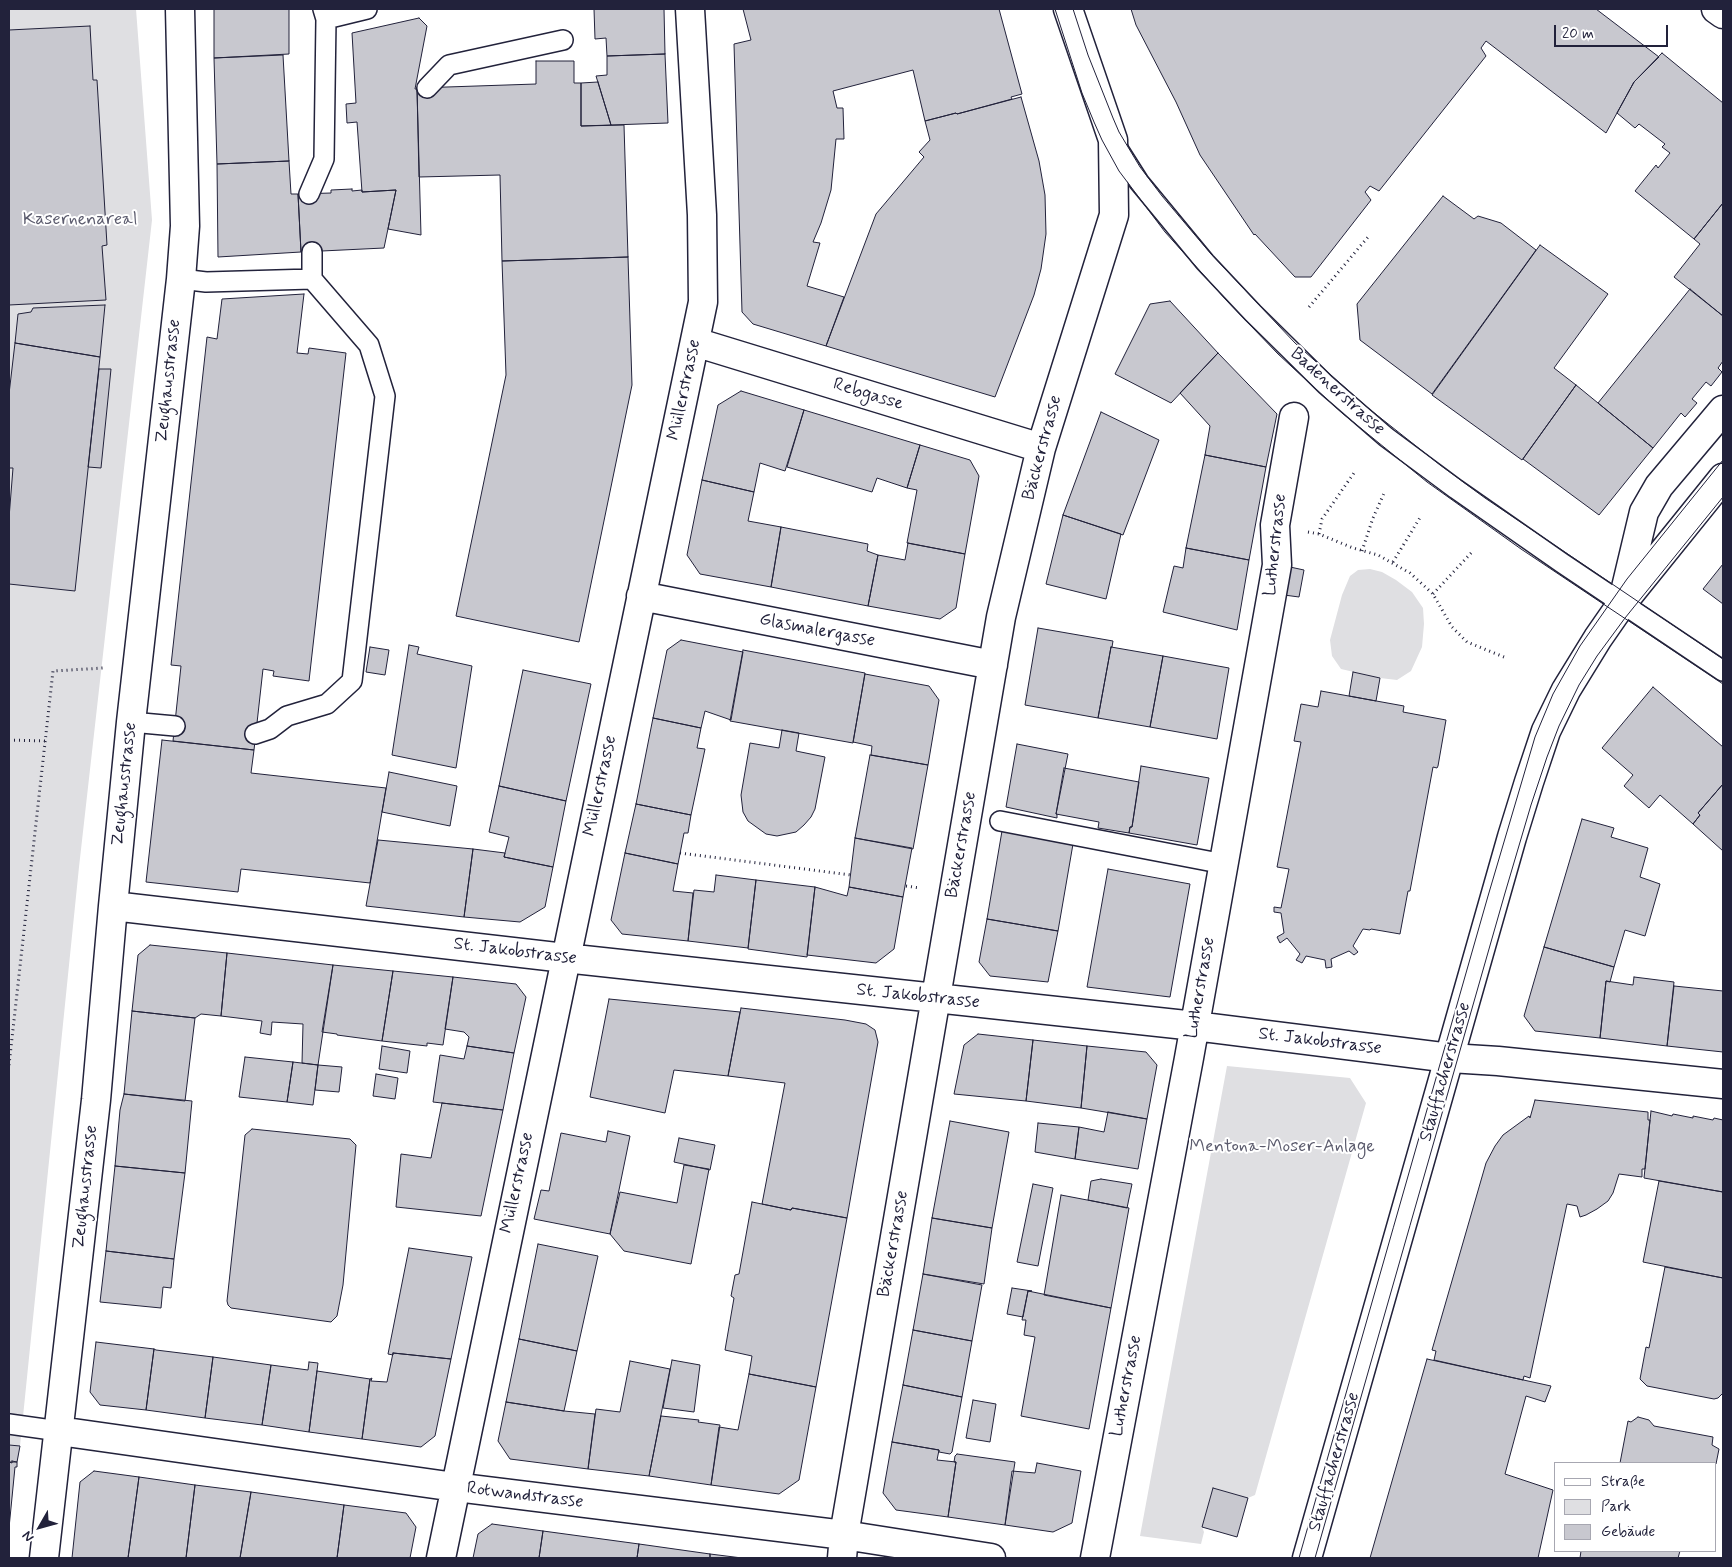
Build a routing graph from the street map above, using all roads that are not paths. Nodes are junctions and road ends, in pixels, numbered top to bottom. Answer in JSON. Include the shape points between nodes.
{"nodes":[{"id":1,"x":180,"y":9,"type":"edge"},
{"id":2,"x":367,"y":9,"type":"edge"},
{"id":3,"x":690,"y":9,"type":"edge"},
{"id":4,"x":1068,"y":9,"type":"edge"},
{"id":5,"x":1716,"y":9,"type":"edge"},
{"id":6,"x":325,"y":14,"type":"edge"},
{"id":7,"x":1723,"y":14,"type":"edge"},
{"id":8,"x":564,"y":40,"type":"dead end"},
{"id":9,"x":427,"y":88,"type":"dead end"},
{"id":10,"x":1113,"y":140,"type":"junction"},
{"id":11,"x":308,"y":194,"type":"dead end"},
{"id":12,"x":312,"y":252,"type":"dead end"},
{"id":13,"x":180,"y":279,"type":"junction"},
{"id":14,"x":312,"y":279,"type":"junction"},
{"id":15,"x":695,"y":342,"type":"junction"},
{"id":16,"x":1723,"y":410,"type":"edge"},
{"id":17,"x":1294,"y":417,"type":"dead end"},
{"id":18,"x":1041,"y":448,"type":"junction"},
{"id":19,"x":1723,"y":478,"type":"edge"},
{"id":20,"x":641,"y":596,"type":"junction"},
{"id":21,"x":1622,"y":602,"type":"junction"},
{"id":22,"x":993,"y":665,"type":"junction"},
{"id":23,"x":1723,"y":671,"type":"edge"},
{"id":24,"x":131,"y":722,"type":"junction"},
{"id":25,"x":175,"y":726,"type":"dead end"},
{"id":26,"x":255,"y":734,"type":"dead end"},
{"id":27,"x":1000,"y":821,"type":"dead end"},
{"id":28,"x":1224,"y":864,"type":"junction"},
{"id":29,"x":113,"y":906,"type":"junction"},
{"id":30,"x":565,"y":958,"type":"junction"},
{"id":31,"x":936,"y":999,"type":"junction"},
{"id":32,"x":1195,"y":1026,"type":"junction"},
{"id":33,"x":1450,"y":1058,"type":"junction"},
{"id":34,"x":1723,"y":1084,"type":"edge"},
{"id":35,"x":9,"y":1424,"type":"edge"},
{"id":36,"x":59,"y":1431,"type":"junction"},
{"id":37,"x":455,"y":1487,"type":"junction"},
{"id":38,"x":843,"y":1547,"type":"edge"},
{"id":39,"x":44,"y":1558,"type":"edge"},
{"id":40,"x":440,"y":1558,"type":"edge"},
{"id":41,"x":991,"y":1558,"type":"edge"},
{"id":42,"x":1095,"y":1558,"type":"edge"},
{"id":43,"x":1307,"y":1558,"type":"edge"}],
"edges":[{"from":1,"to":13,"type":"street","name":"Zeughausstrasse","via":[[185,226]]},
{"from":2,"to":6,"type":"lane"},
{"from":3,"to":15,"type":"street","name":"Müllerstrasse","via":[[702,215],[703,302]]},
{"from":4,"to":10,"type":"street","name":"Badenerstrasse"},
{"from":5,"to":7,"type":"street"},
{"from":6,"to":11,"type":"lane","via":[[324,159]]},
{"from":8,"to":9,"type":"lane","via":[[448,65]]},
{"from":10,"to":18,"type":"street","name":"Bäckerstrasse","via":[[1114,215]]},
{"from":10,"to":21,"type":"lane","name":"Badenerstrasse","via":[[1139,182],[1205,262],[1326,385],[1386,437],[1456,489]]},
{"from":12,"to":14,"type":"lane"},
{"from":13,"to":14,"type":"lane","via":[[206,282]]},
{"from":13,"to":24,"type":"street","name":"Zeughausstrasse"},
{"from":14,"to":26,"type":"lane","via":[[369,345],[384,396],[352,681],[328,704],[287,716],[270,729]]},
{"from":15,"to":18,"type":"street","name":"Rebgasse"},
{"from":15,"to":20,"type":"street","name":"Müllerstrasse"},
{"from":16,"to":21,"type":"street","name":"Stauffacherstrasse","via":[[1659,486],[1644,512]]},
{"from":17,"to":28,"type":"street","name":"Lutherstrasse","via":[[1275,525],[1277,565]]},
{"from":18,"to":22,"type":"street","name":"Bäckerstrasse","via":[[1001,617]]},
{"from":19,"to":21,"type":"street","name":"Stauffacherstrasse"},
{"from":20,"to":22,"type":"street","name":"Glasmalergasse"},
{"from":20,"to":30,"type":"street","name":"Müllerstrasse"},
{"from":21,"to":23,"type":"lane","name":"Badenerstrasse"},
{"from":21,"to":33,"type":"street","name":"Stauffacherstrasse","via":[[1577,670],[1546,731]]},
{"from":22,"to":31,"type":"street","name":"Bäckerstrasse"},
{"from":24,"to":25,"type":"lane"},
{"from":24,"to":29,"type":"street","name":"Zeughausstrasse"},
{"from":27,"to":28,"type":"lane"},
{"from":28,"to":32,"type":"street","name":"Lutherstrasse"},
{"from":29,"to":30,"type":"street","name":"St. Jakobstrasse"},
{"from":29,"to":36,"type":"street","name":"Zeughausstrasse","via":[[96,1100]]},
{"from":30,"to":31,"type":"street","name":"St. Jakobstrasse"},
{"from":30,"to":37,"type":"street","name":"Müllerstrasse"},
{"from":31,"to":32,"type":"street","name":"St. Jakobstrasse"},
{"from":31,"to":38,"type":"street","name":"Bäckerstrasse"},
{"from":32,"to":33,"type":"street","name":"St. Jakobstrasse"},
{"from":32,"to":42,"type":"street","name":"Lutherstrasse"},
{"from":33,"to":34,"type":"street","name":"St. Jakobstrasse"},
{"from":33,"to":43,"type":"street","name":"Stauffacherstrasse"},
{"from":35,"to":36,"type":"lane"},
{"from":36,"to":37,"type":"street","name":"Rotwandstrasse"},
{"from":36,"to":39,"type":"street","name":"Zeughausstrasse"},
{"from":37,"to":38,"type":"street","name":"Rotwandstrasse"},
{"from":37,"to":40,"type":"street","name":"Müllerstrasse"},
{"from":38,"to":41,"type":"street","name":"Rotwandstrasse"}]}
